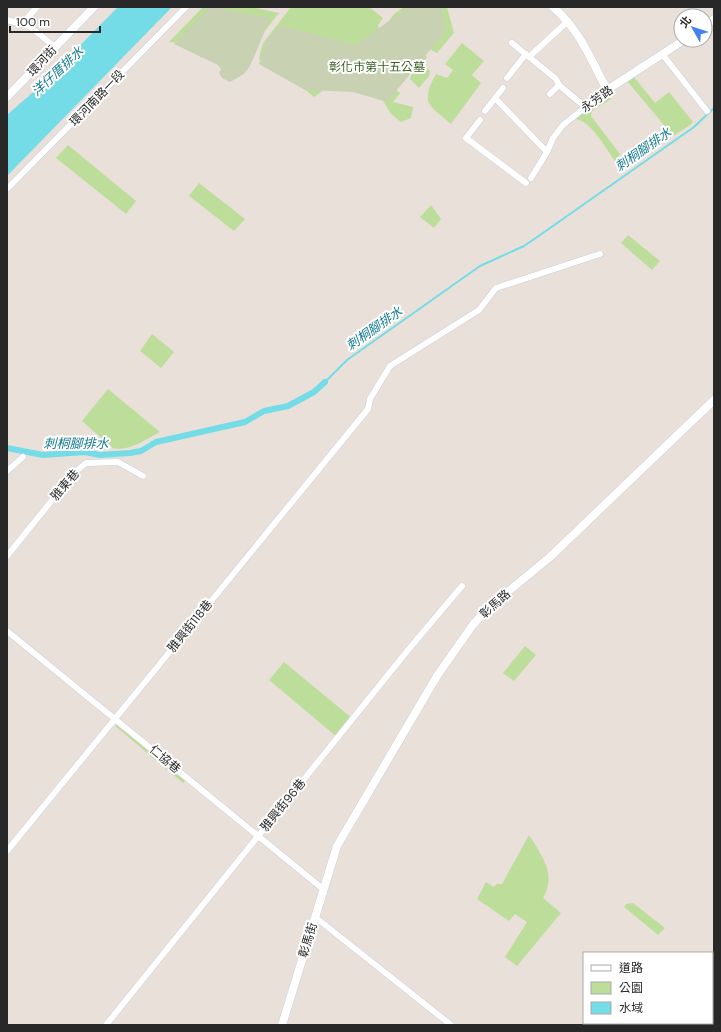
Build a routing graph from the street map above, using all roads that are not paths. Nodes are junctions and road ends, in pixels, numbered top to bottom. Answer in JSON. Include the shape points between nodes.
{"nodes":[{"id":1,"x":37,"y":7,"type":"edge"},
{"id":2,"x":94,"y":7,"type":"edge"},
{"id":3,"x":186,"y":7,"type":"edge"},
{"id":4,"x":553,"y":7,"type":"edge"},
{"id":5,"x":7,"y":20,"type":"edge"},
{"id":6,"x":568,"y":21,"type":"junction"},
{"id":7,"x":22,"y":24,"type":"junction"},
{"id":8,"x":512,"y":43,"type":"dead end"},
{"id":9,"x":55,"y":47,"type":"junction"},
{"id":10,"x":673,"y":48,"type":"edge"},
{"id":11,"x":528,"y":55,"type":"junction"},
{"id":12,"x":663,"y":55,"type":"junction"},
{"id":13,"x":507,"y":78,"type":"dead end"},
{"id":14,"x":559,"y":85,"type":"junction"},
{"id":15,"x":503,"y":88,"type":"dead end"},
{"id":16,"x":607,"y":90,"type":"junction"},
{"id":17,"x":550,"y":94,"type":"dead end"},
{"id":18,"x":7,"y":98,"type":"edge"},
{"id":19,"x":495,"y":98,"type":"junction"},
{"id":20,"x":585,"y":106,"type":"junction"},
{"id":21,"x":485,"y":111,"type":"dead end"},
{"id":22,"x":707,"y":111,"type":"dead end"},
{"id":23,"x":480,"y":120,"type":"dead end"},
{"id":24,"x":547,"y":152,"type":"junction"},
{"id":25,"x":7,"y":189,"type":"edge"},
{"id":26,"x":600,"y":254,"type":"dead end"},
{"id":27,"x":714,"y":400,"type":"edge"},
{"id":28,"x":23,"y":457,"type":"dead end"},
{"id":29,"x":7,"y":471,"type":"edge"},
{"id":30,"x":143,"y":476,"type":"dead end"},
{"id":31,"x":7,"y":556,"type":"edge"},
{"id":32,"x":462,"y":586,"type":"dead end"},
{"id":33,"x":7,"y":631,"type":"edge"},
{"id":34,"x":116,"y":718,"type":"junction"},
{"id":35,"x":257,"y":836,"type":"junction"},
{"id":36,"x":7,"y":851,"type":"edge"},
{"id":37,"x":333,"y":854,"type":"joint"},
{"id":38,"x":323,"y":889,"type":"junction"},
{"id":39,"x":315,"y":917,"type":"junction"},
{"id":40,"x":106,"y":1025,"type":"edge"},
{"id":41,"x":282,"y":1025,"type":"edge"},
{"id":42,"x":451,"y":1025,"type":"edge"}],
"edges":[{"from":1,"to":7,"type":"street"},
{"from":2,"to":9,"type":"street","name":"環河街"},
{"from":3,"to":25,"type":"street","name":"環河南路一段"},
{"from":4,"to":6,"type":"street"},
{"from":5,"to":7,"type":"street"},
{"from":6,"to":11,"type":"street"},
{"from":6,"to":16,"type":"street"},
{"from":7,"to":9,"type":"street","via":[[29,26]]},
{"from":8,"to":11,"type":"street"},
{"from":9,"to":18,"type":"street","name":"環河街"},
{"from":10,"to":12,"type":"street","name":"永芳路"},
{"from":11,"to":13,"type":"street"},
{"from":11,"to":14,"type":"street","via":[[556,79]]},
{"from":12,"to":16,"type":"street","name":"永芳路"},
{"from":12,"to":22,"type":"street"},
{"from":14,"to":17,"type":"street"},
{"from":14,"to":20,"type":"street"},
{"from":15,"to":19,"type":"street"},
{"from":16,"to":20,"type":"street","name":"永芳路"},
{"from":19,"to":21,"type":"street"},
{"from":19,"to":24,"type":"street"},
{"from":20,"to":24,"type":"street","name":"永芳路","via":[[563,125]]},
{"from":23,"to":24,"type":"street","name":"永芳路","via":[[466,138],[529,181]]},
{"from":26,"to":34,"type":"street","name":"雅興街118巷","via":[[496,288],[479,310],[390,366],[370,399],[368,409]]},
{"from":27,"to":37,"type":"street","name":"彰馬路","via":[[550,558],[487,609],[472,626],[438,676]]},
{"from":28,"to":29,"type":"street"},
{"from":30,"to":31,"type":"street","name":"雅東巷","via":[[118,462],[86,463],[74,473]]},
{"from":32,"to":35,"type":"street","name":"雅興街96巷"},
{"from":33,"to":34,"type":"street","name":"仁協巷"},
{"from":34,"to":35,"type":"street","name":"仁協巷"},
{"from":34,"to":36,"type":"street","name":"雅興街118巷"},
{"from":35,"to":38,"type":"street","name":"仁協巷"},
{"from":35,"to":40,"type":"street","name":"雅興街96巷"},
{"from":37,"to":38,"type":"street","name":"彰馬街"},
{"from":38,"to":39,"type":"street","name":"彰馬街"},
{"from":39,"to":41,"type":"street","name":"彰馬街"},
{"from":39,"to":42,"type":"street"}]}
